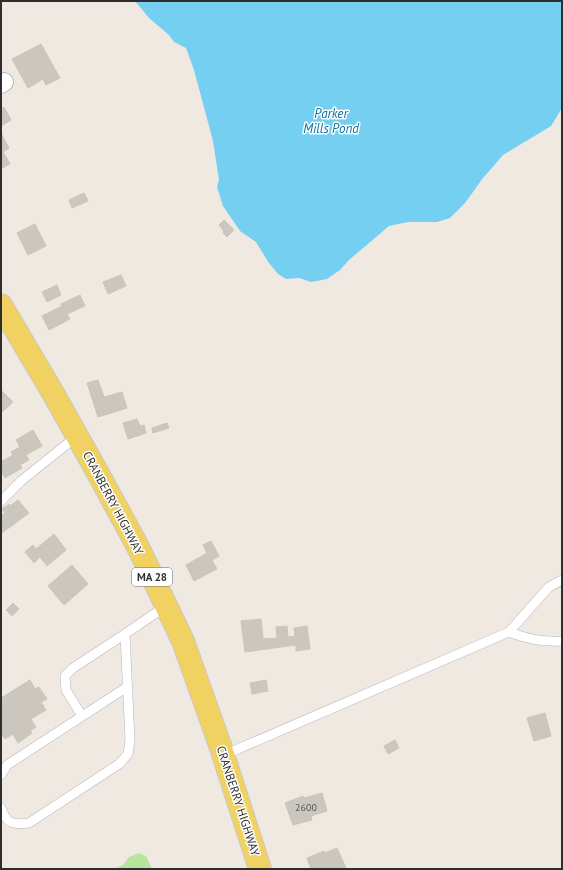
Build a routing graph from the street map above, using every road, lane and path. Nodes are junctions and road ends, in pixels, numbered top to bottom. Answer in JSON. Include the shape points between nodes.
{"nodes":[{"id":1,"x":1,"y":305,"type":"edge"},
{"id":2,"x":77,"y":436,"type":"junction"},
{"id":3,"x":1,"y":501,"type":"edge"},
{"id":4,"x":562,"y":580,"type":"edge"},
{"id":5,"x":166,"y":606,"type":"junction"},
{"id":6,"x":509,"y":632,"type":"junction"},
{"id":7,"x":125,"y":634,"type":"junction"},
{"id":8,"x":562,"y":641,"type":"edge"},
{"id":9,"x":127,"y":687,"type":"junction"},
{"id":10,"x":82,"y":716,"type":"junction"},
{"id":11,"x":224,"y":755,"type":"junction"},
{"id":12,"x":1,"y":775,"type":"edge"},
{"id":13,"x":1,"y":808,"type":"edge"},
{"id":14,"x":260,"y":869,"type":"edge"}],
"edges":[{"from":1,"to":2,"type":"main road","name":"CRANBERRY HIGHWAY","number":"MA 28"},
{"from":2,"to":3,"type":"lane","via":[[21,480]]},
{"from":2,"to":5,"type":"main road","name":"CRANBERRY HIGHWAY","number":"MA 28","via":[[137,545]]},
{"from":4,"to":6,"type":"lane","via":[[549,587]]},
{"from":5,"to":7,"type":"lane"},
{"from":5,"to":11,"type":"main road","name":"CRANBERRY HIGHWAY","number":"MA 28","via":[[183,641]]},
{"from":6,"to":8,"type":"lane","via":[[544,642]]},
{"from":6,"to":11,"type":"lane"},
{"from":7,"to":9,"type":"lane"},
{"from":7,"to":10,"type":"lane","via":[[73,668],[66,676],[66,690]]},
{"from":9,"to":10,"type":"lane"},
{"from":9,"to":13,"type":"lane","via":[[130,740],[128,754],[119,764],[29,822],[16,824],[5,818]]},
{"from":10,"to":12,"type":"lane","via":[[7,765]]},
{"from":11,"to":14,"type":"main road","name":"CRANBERRY HIGHWAY","number":"MA 28"}]}
